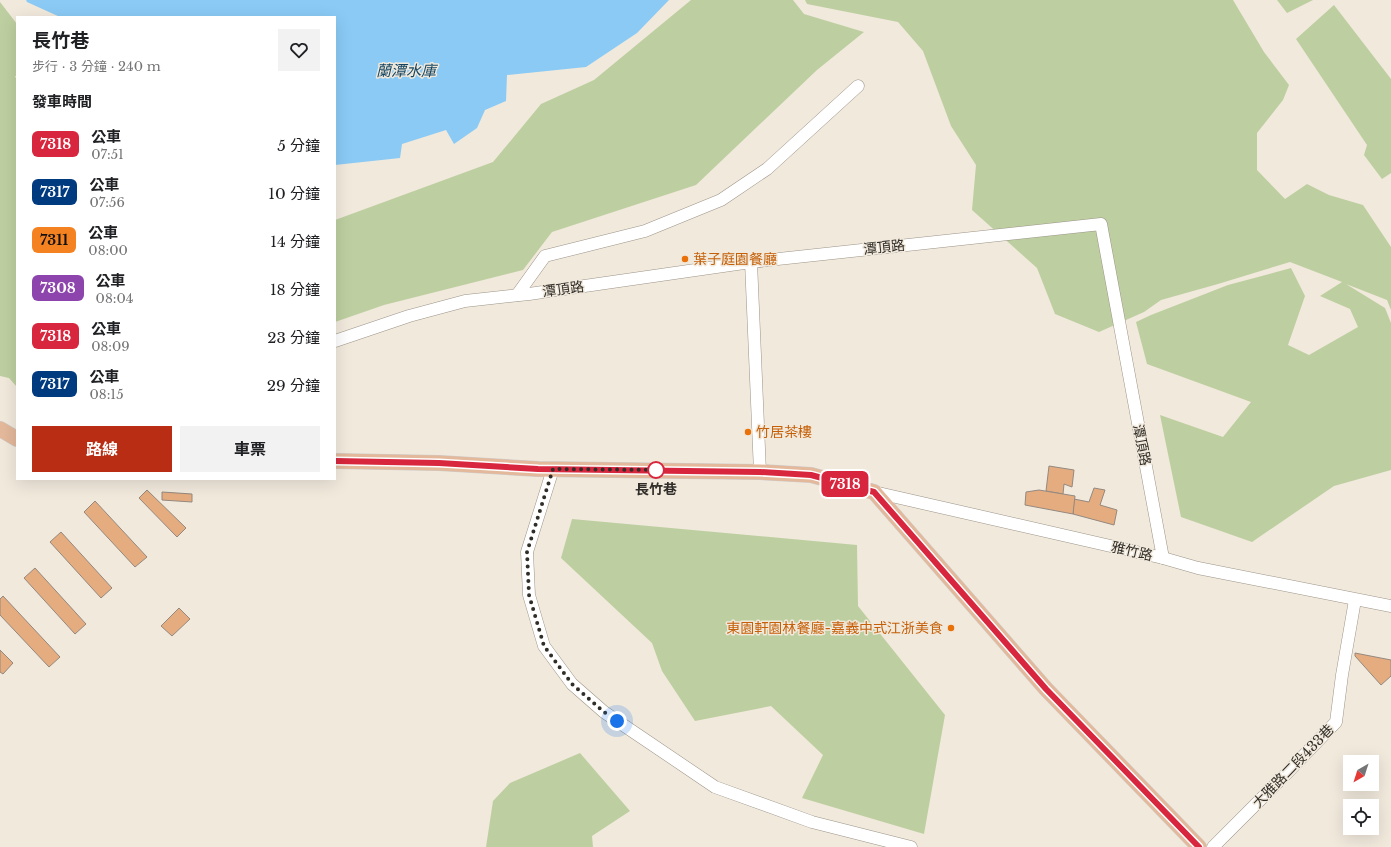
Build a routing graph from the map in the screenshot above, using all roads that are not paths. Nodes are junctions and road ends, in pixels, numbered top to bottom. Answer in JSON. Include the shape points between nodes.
{"nodes":[{"id":1,"x":858,"y":86,"type":"dead end"},
{"id":2,"x":751,"y":262,"type":"junction"},
{"id":3,"x":517,"y":295,"type":"junction"},
{"id":4,"x":336,"y":341,"type":"edge"},
{"id":5,"x":0,"y":429,"type":"edge"},
{"id":6,"x":16,"y":438,"type":"edge"},
{"id":7,"x":336,"y":461,"type":"edge"},
{"id":8,"x":553,"y":469,"type":"junction"},
{"id":9,"x":760,"y":472,"type":"junction"},
{"id":10,"x":874,"y":492,"type":"junction"},
{"id":11,"x":1163,"y":558,"type":"junction"},
{"id":12,"x":1355,"y":600,"type":"junction"},
{"id":13,"x":1391,"y":606,"type":"edge"},
{"id":14,"x":911,"y":847,"type":"edge"},
{"id":15,"x":1199,"y":847,"type":"edge"},
{"id":16,"x":1213,"y":847,"type":"edge"}],
"edges":[{"from":1,"to":3,"type":"street","via":[[767,169],[721,200],[645,231],[545,256]]},
{"from":2,"to":3,"type":"street","name":"潭頂路"},
{"from":2,"to":9,"type":"street"},
{"from":2,"to":11,"type":"street","name":"潭頂路","via":[[1101,224]]},
{"from":3,"to":4,"type":"street","name":"潭頂路","via":[[465,301],[409,316]]},
{"from":5,"to":6,"type":"main road"},
{"from":7,"to":8,"type":"main road"},
{"from":8,"to":9,"type":"main road"},
{"from":8,"to":14,"type":"street","via":[[527,552],[529,595],[544,646],[572,684],[604,712],[715,787],[812,822]]},
{"from":9,"to":10,"type":"main road","via":[[811,475]]},
{"from":10,"to":11,"type":"street","name":"雅竹路"},
{"from":10,"to":15,"type":"main road","via":[[1046,689]]},
{"from":11,"to":12,"type":"street","name":"雅竹路","via":[[1198,568]]},
{"from":12,"to":13,"type":"street","name":"雅竹路"},
{"from":12,"to":16,"type":"street","name":"大雅路二段433巷","via":[[1336,722]]}]}
